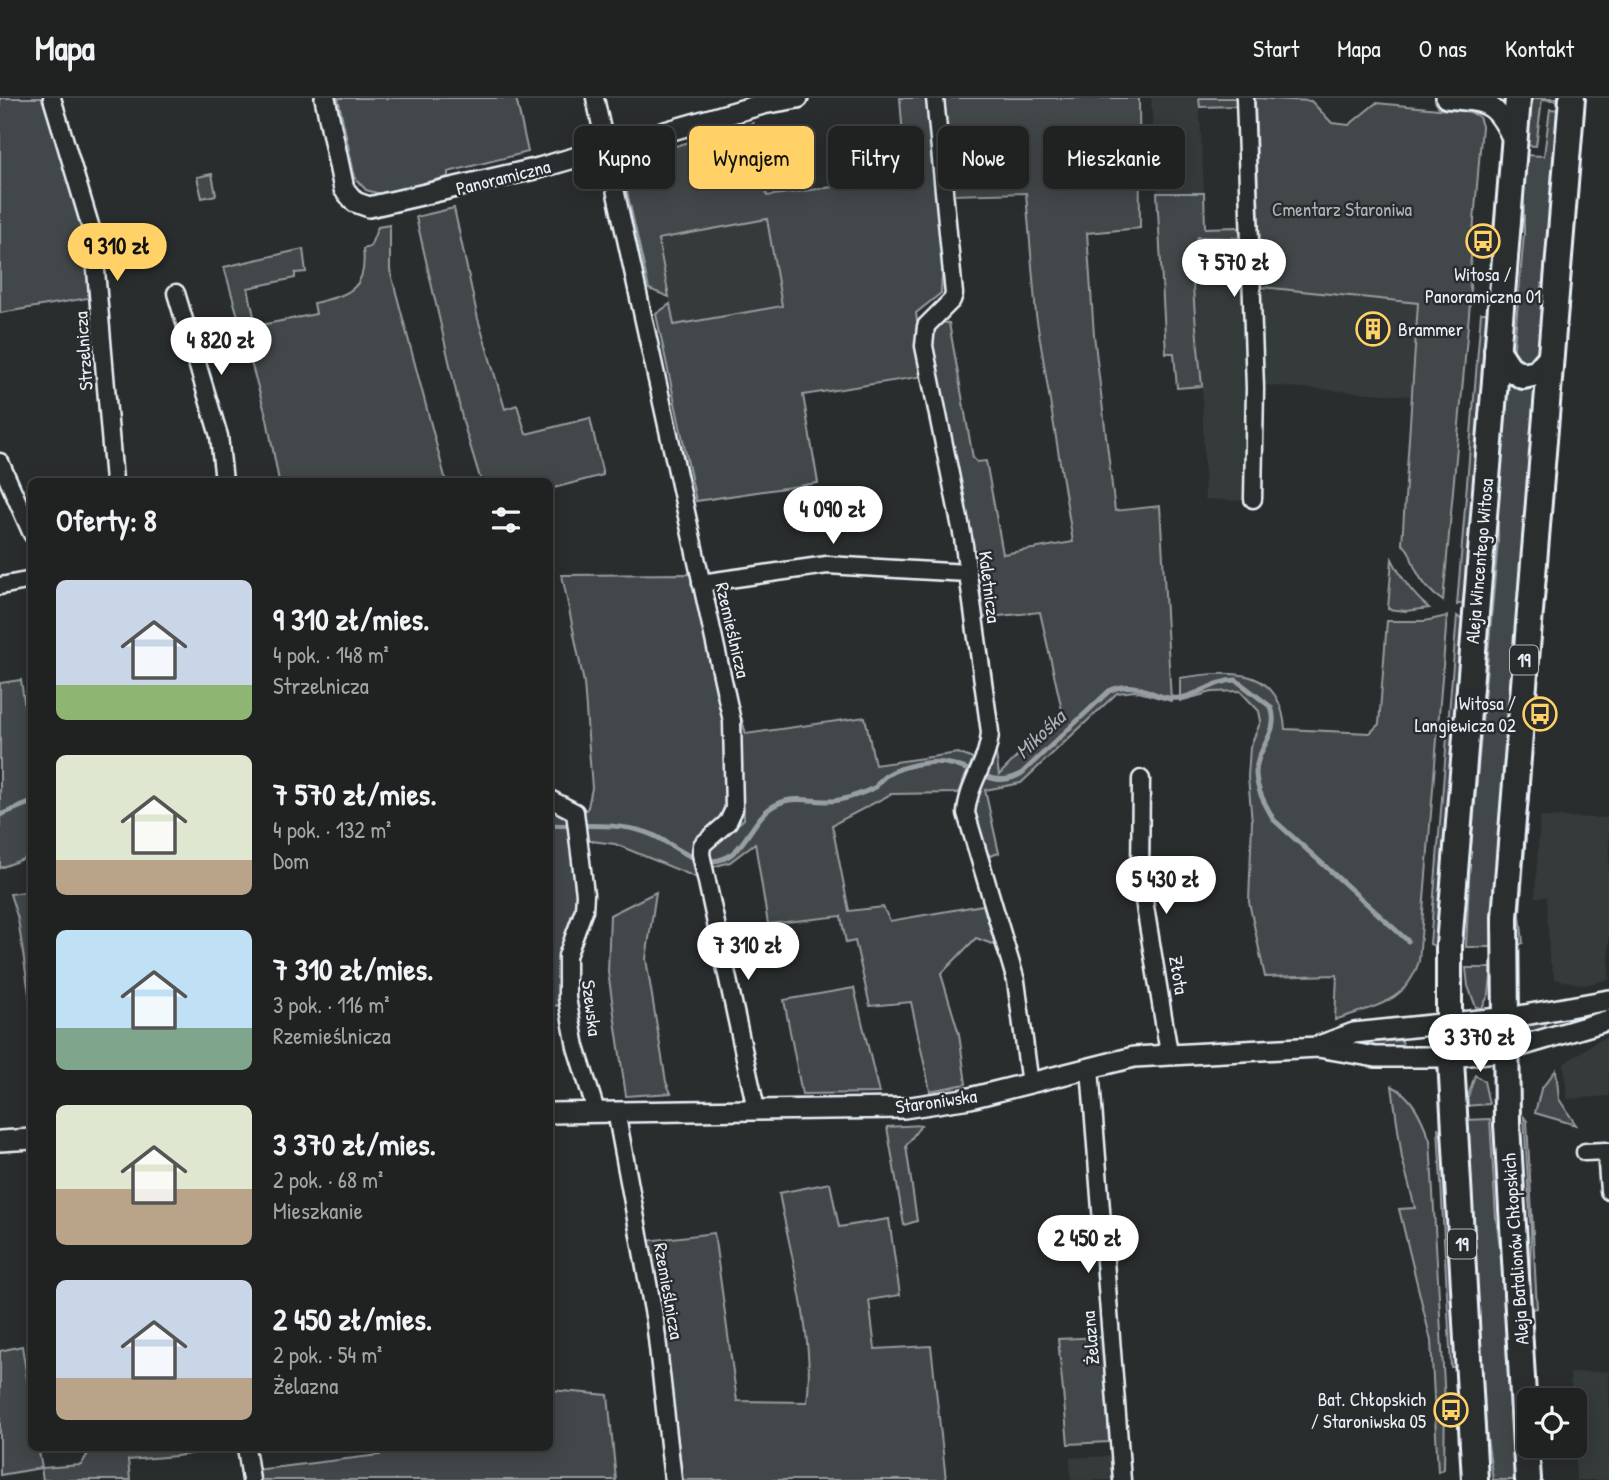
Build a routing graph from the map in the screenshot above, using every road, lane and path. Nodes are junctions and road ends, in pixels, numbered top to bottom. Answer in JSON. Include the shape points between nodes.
{"nodes":[{"id":1,"x":52,"y":98,"type":"edge"},
{"id":2,"x":325,"y":98,"type":"edge"},
{"id":3,"x":595,"y":98,"type":"edge"},
{"id":4,"x":797,"y":98,"type":"edge"},
{"id":5,"x":935,"y":98,"type":"edge"},
{"id":6,"x":1245,"y":98,"type":"edge"},
{"id":7,"x":1446,"y":98,"type":"edge"},
{"id":8,"x":1518,"y":98,"type":"edge"},
{"id":9,"x":1572,"y":98,"type":"edge"},
{"id":10,"x":1488,"y":100,"type":"edge"},
{"id":11,"x":601,"y":126,"type":"edge"},
{"id":12,"x":675,"y":130,"type":"edge"},
{"id":13,"x":1514,"y":142,"type":"junction"},
{"id":14,"x":574,"y":158,"type":"edge"},
{"id":15,"x":615,"y":189,"type":"edge"},
{"id":16,"x":176,"y":293,"type":"dead end"},
{"id":17,"x":1497,"y":350,"type":"junction"},
{"id":18,"x":1549,"y":359,"type":"junction"},
{"id":19,"x":0,"y":462,"type":"edge"},
{"id":20,"x":114,"y":478,"type":"edge"},
{"id":21,"x":224,"y":478,"type":"edge"},
{"id":22,"x":1253,"y":499,"type":"dead end"},
{"id":23,"x":28,"y":525,"type":"edge"},
{"id":24,"x":967,"y":573,"type":"junction"},
{"id":25,"x":28,"y":581,"type":"edge"},
{"id":26,"x":701,"y":583,"type":"junction"},
{"id":27,"x":0,"y":586,"type":"edge"},
{"id":28,"x":1141,"y":779,"type":"dead end"},
{"id":29,"x":553,"y":801,"type":"edge"},
{"id":30,"x":1609,"y":1000,"type":"edge"},
{"id":31,"x":1504,"y":1018,"type":"junction"},
{"id":32,"x":1609,"y":1020,"type":"edge"},
{"id":33,"x":1449,"y":1025,"type":"junction"},
{"id":34,"x":1318,"y":1047,"type":"junction"},
{"id":35,"x":1504,"y":1051,"type":"junction"},
{"id":36,"x":1169,"y":1053,"type":"junction"},
{"id":37,"x":1452,"y":1056,"type":"junction"},
{"id":38,"x":1090,"y":1068,"type":"junction"},
{"id":39,"x":1030,"y":1084,"type":"junction"},
{"id":40,"x":756,"y":1110,"type":"junction"},
{"id":41,"x":606,"y":1111,"type":"junction"},
{"id":42,"x":553,"y":1113,"type":"edge"},
{"id":43,"x":28,"y":1139,"type":"edge"},
{"id":44,"x":0,"y":1141,"type":"edge"},
{"id":45,"x":1585,"y":1152,"type":"dead end"},
{"id":46,"x":1609,"y":1191,"type":"edge"},
{"id":47,"x":247,"y":1451,"type":"edge"},
{"id":48,"x":251,"y":1480,"type":"edge"},
{"id":49,"x":673,"y":1480,"type":"edge"},
{"id":50,"x":1122,"y":1480,"type":"edge"},
{"id":51,"x":1475,"y":1480,"type":"edge"},
{"id":52,"x":1528,"y":1480,"type":"edge"}],
"edges":[{"from":1,"to":20,"type":"street","name":"Strzelnicza","via":[[93,235]]},
{"from":2,"to":14,"type":"street","name":"Panoramiczna","via":[[344,190],[369,208]]},
{"from":3,"to":11,"type":"street","name":"Rzemieślnicza"},
{"from":4,"to":12,"type":"street","name":"Panoramiczna"},
{"from":5,"to":24,"type":"street","name":"Kaletnicza","via":[[954,294],[926,326],[924,346]]},
{"from":6,"to":22,"type":"street","via":[[1255,388]]},
{"from":7,"to":10,"type":"street"},
{"from":8,"to":13,"type":"main road","name":"Aleja Wincentego Witosa","number":"19"},
{"from":9,"to":18,"type":"main road","number":"19"},
{"from":10,"to":13,"type":"street"},
{"from":13,"to":17,"type":"main road","name":"Aleja Wincentego Witosa","number":"19"},
{"from":15,"to":26,"type":"street","name":"Rzemieślnicza"},
{"from":16,"to":21,"type":"street","via":[[219,436]]},
{"from":17,"to":18,"type":"main road","via":[[1509,368],[1523,376],[1537,373]]},
{"from":17,"to":33,"type":"main road","name":"Aleja Wincentego Witosa","number":"19","via":[[1455,853]]},
{"from":18,"to":31,"type":"main road","number":"19","via":[[1509,843]]},
{"from":19,"to":23,"type":"street"},
{"from":24,"to":26,"type":"street","via":[[827,565]]},
{"from":24,"to":39,"type":"street","name":"Kaletnicza","via":[[990,732],[988,752],[968,793],[968,821],[1016,981]]},
{"from":25,"to":27,"type":"street"},
{"from":26,"to":40,"type":"street","name":"Rzemieślnicza","via":[[732,721],[736,797],[728,822],[702,845],[702,859]]},
{"from":28,"to":36,"type":"street","name":"Złota","via":[[1140,876]]},
{"from":29,"to":41,"type":"street","name":"Szewska","via":[[575,812],[585,894],[567,956],[567,998],[576,1047]]},
{"from":30,"to":31,"type":"street","name":"Staroniwska"},
{"from":31,"to":33,"type":"street","name":"Staroniwska"},
{"from":31,"to":35,"type":"main road","name":"Aleja Batalionów Chłopskich","number":"19"},
{"from":32,"to":35,"type":"street","name":"Staroniwska"},
{"from":33,"to":34,"type":"street","name":"Staroniwska","via":[[1354,1033]]},
{"from":33,"to":37,"type":"main road","number":"19"},
{"from":34,"to":36,"type":"street","name":"Staroniwska"},
{"from":34,"to":37,"type":"street","name":"Staroniwska","via":[[1376,1057]]},
{"from":35,"to":37,"type":"street","name":"Staroniwska"},
{"from":35,"to":52,"type":"main road","name":"Aleja Batalionów Chłopskich","number":"19"},
{"from":36,"to":38,"type":"street","name":"Staroniwska"},
{"from":37,"to":51,"type":"main road","number":"19"},
{"from":38,"to":39,"type":"street","name":"Staroniwska"},
{"from":38,"to":50,"type":"street","name":"Żelazna"},
{"from":39,"to":40,"type":"street","name":"Staroniwska","via":[[931,1105]]},
{"from":40,"to":41,"type":"street","name":"Staroniwska"},
{"from":41,"to":42,"type":"street","name":"Staroniwska"},
{"from":41,"to":49,"type":"street","name":"Rzemieślnicza","via":[[655,1321]]},
{"from":43,"to":44,"type":"street"},
{"from":45,"to":46,"type":"street","via":[[1606,1151]]},
{"from":47,"to":48,"type":"street"}]}
